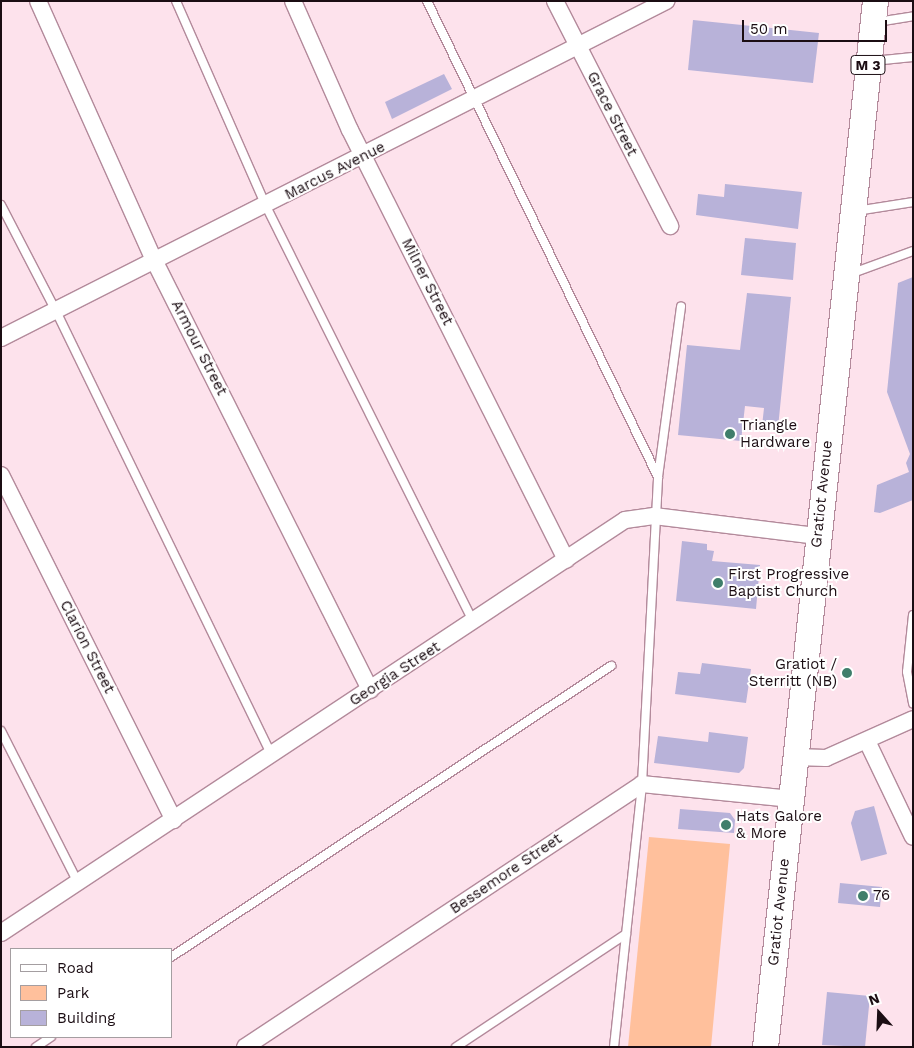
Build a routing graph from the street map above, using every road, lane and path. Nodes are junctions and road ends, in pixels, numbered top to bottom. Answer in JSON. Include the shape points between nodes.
{"nodes":[{"id":1,"x":38,"y":1,"type":"edge"},
{"id":2,"x":176,"y":1,"type":"edge"},
{"id":3,"x":293,"y":1,"type":"edge"},
{"id":4,"x":427,"y":1,"type":"edge"},
{"id":5,"x":555,"y":1,"type":"edge"},
{"id":6,"x":666,"y":1,"type":"edge"},
{"id":7,"x":874,"y":12,"type":"edge"},
{"id":8,"x":913,"y":16,"type":"edge"},
{"id":9,"x":577,"y":48,"type":"junction"},
{"id":10,"x":913,"y":57,"type":"edge"},
{"id":11,"x":868,"y":61,"type":"junction"},
{"id":12,"x":474,"y":102,"type":"junction"},
{"id":13,"x":364,"y":157,"type":"junction"},
{"id":14,"x":913,"y":202,"type":"edge"},
{"id":15,"x":1,"y":205,"type":"edge"},
{"id":16,"x":266,"y":206,"type":"junction"},
{"id":17,"x":852,"y":212,"type":"junction"},
{"id":18,"x":670,"y":226,"type":"dead end"},
{"id":19,"x":913,"y":252,"type":"edge"},
{"id":20,"x":155,"y":262,"type":"junction"},
{"id":21,"x":845,"y":276,"type":"junction"},
{"id":22,"x":681,"y":307,"type":"dead end"},
{"id":23,"x":56,"y":311,"type":"junction"},
{"id":24,"x":1,"y":338,"type":"edge"},
{"id":25,"x":1,"y":475,"type":"edge"},
{"id":26,"x":658,"y":477,"type":"junction"},
{"id":27,"x":654,"y":516,"type":"junction"},
{"id":28,"x":818,"y":536,"type":"junction"},
{"id":29,"x":566,"y":560,"type":"junction"},
{"id":30,"x":913,"y":615,"type":"edge"},
{"id":31,"x":473,"y":622,"type":"junction"},
{"id":32,"x":611,"y":666,"type":"dead end"},
{"id":33,"x":370,"y":690,"type":"junction"},
{"id":34,"x":913,"y":703,"type":"edge"},
{"id":35,"x":913,"y":719,"type":"edge"},
{"id":36,"x":1,"y":731,"type":"edge"},
{"id":37,"x":867,"y":741,"type":"junction"},
{"id":38,"x":272,"y":755,"type":"junction"},
{"id":39,"x":795,"y":757,"type":"junction"},
{"id":40,"x":642,"y":784,"type":"junction"},
{"id":41,"x":791,"y":799,"type":"junction"},
{"id":42,"x":174,"y":820,"type":"junction"},
{"id":43,"x":913,"y":836,"type":"edge"},
{"id":44,"x":78,"y":883,"type":"junction"},
{"id":45,"x":1,"y":933,"type":"edge"},
{"id":46,"x":626,"y":934,"type":"junction"},
{"id":47,"x":172,"y":956,"type":"edge"},
{"id":48,"x":50,"y":1038,"type":"edge"},
{"id":49,"x":36,"y":1047,"type":"edge"},
{"id":50,"x":245,"y":1047,"type":"edge"},
{"id":51,"x":456,"y":1047,"type":"edge"},
{"id":52,"x":614,"y":1047,"type":"edge"},
{"id":53,"x":765,"y":1047,"type":"edge"}],
"edges":[{"from":1,"to":20,"type":"street","name":"Armour Street"},
{"from":2,"to":16,"type":"lane"},
{"from":3,"to":13,"type":"street","name":"Milner Street"},
{"from":4,"to":12,"type":"lane"},
{"from":5,"to":9,"type":"street","name":"Grace Street"},
{"from":6,"to":9,"type":"street","name":"Marcus Avenue"},
{"from":7,"to":8,"type":"lane"},
{"from":7,"to":11,"type":"main road","name":"Gratiot Avenue","number":"M 3"},
{"from":9,"to":12,"type":"street","name":"Marcus Avenue"},
{"from":9,"to":18,"type":"street","name":"Grace Street"},
{"from":10,"to":11,"type":"lane"},
{"from":11,"to":17,"type":"main road","name":"Gratiot Avenue","number":"M 3"},
{"from":12,"to":13,"type":"street","name":"Marcus Avenue"},
{"from":12,"to":26,"type":"lane"},
{"from":13,"to":16,"type":"street","name":"Marcus Avenue"},
{"from":13,"to":29,"type":"street","name":"Milner Street"},
{"from":14,"to":17,"type":"lane"},
{"from":15,"to":23,"type":"lane"},
{"from":16,"to":20,"type":"street","name":"Marcus Avenue"},
{"from":16,"to":31,"type":"lane"},
{"from":17,"to":21,"type":"main road","name":"Gratiot Avenue","number":"M 3"},
{"from":19,"to":21,"type":"lane"},
{"from":20,"to":23,"type":"street","name":"Marcus Avenue"},
{"from":20,"to":33,"type":"street","name":"Armour Street"},
{"from":21,"to":28,"type":"main road","name":"Gratiot Avenue","number":"M 3"},
{"from":22,"to":26,"type":"lane"},
{"from":23,"to":24,"type":"street","name":"Marcus Avenue"},
{"from":23,"to":38,"type":"lane"},
{"from":25,"to":42,"type":"street","name":"Clarion Street"},
{"from":26,"to":27,"type":"lane"},
{"from":27,"to":28,"type":"street","name":"Georgia Street"},
{"from":27,"to":29,"type":"street","name":"Georgia Street","via":[[625,520]]},
{"from":27,"to":40,"type":"lane"},
{"from":28,"to":39,"type":"main road","name":"Gratiot Avenue","number":"M 3"},
{"from":29,"to":31,"type":"street","name":"Georgia Street"},
{"from":30,"to":34,"type":"lane","via":[[906,672]]},
{"from":31,"to":33,"type":"street","name":"Georgia Street"},
{"from":32,"to":47,"type":"lane"},
{"from":33,"to":38,"type":"street","name":"Georgia Street"},
{"from":35,"to":37,"type":"street"},
{"from":36,"to":44,"type":"lane"},
{"from":37,"to":39,"type":"street","via":[[826,758]]},
{"from":37,"to":43,"type":"street"},
{"from":38,"to":42,"type":"street","name":"Georgia Street"},
{"from":39,"to":41,"type":"main road","name":"Gratiot Avenue","number":"M 3"},
{"from":40,"to":41,"type":"street"},
{"from":40,"to":46,"type":"lane"},
{"from":40,"to":50,"type":"street","name":"Bessemore Street"},
{"from":41,"to":53,"type":"main road","name":"Gratiot Avenue","number":"M 3"},
{"from":42,"to":44,"type":"street","name":"Georgia Street"},
{"from":44,"to":45,"type":"street","name":"Georgia Street"},
{"from":46,"to":51,"type":"lane"},
{"from":46,"to":52,"type":"lane"},
{"from":48,"to":49,"type":"lane"}]}
